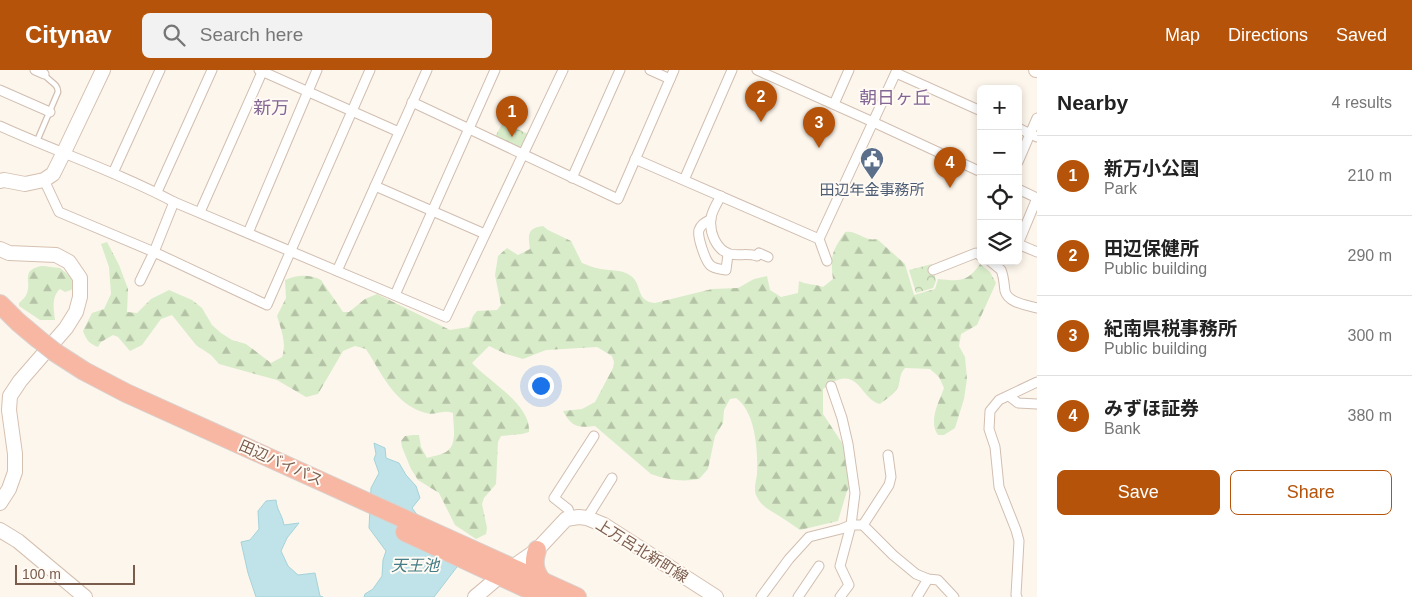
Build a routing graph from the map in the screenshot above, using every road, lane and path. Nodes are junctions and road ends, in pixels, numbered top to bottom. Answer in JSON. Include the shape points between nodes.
{"nodes":[{"id":1,"x":103,"y":70,"type":"edge"},
{"id":2,"x":160,"y":70,"type":"edge"},
{"id":3,"x":212,"y":70,"type":"edge"},
{"id":4,"x":262,"y":70,"type":"edge"},
{"id":5,"x":317,"y":70,"type":"edge"},
{"id":6,"x":370,"y":70,"type":"edge"},
{"id":7,"x":427,"y":70,"type":"edge"},
{"id":8,"x":495,"y":70,"type":"edge"},
{"id":9,"x":562,"y":70,"type":"edge"},
{"id":10,"x":620,"y":70,"type":"edge"},
{"id":11,"x":650,"y":70,"type":"edge"},
{"id":12,"x":674,"y":70,"type":"edge"},
{"id":13,"x":732,"y":70,"type":"edge"},
{"id":14,"x":757,"y":70,"type":"edge"},
{"id":15,"x":849,"y":70,"type":"edge"},
{"id":16,"x":41,"y":71,"type":"edge"},
{"id":17,"x":896,"y":71,"type":"edge"},
{"id":18,"x":775,"y":74,"type":"edge"},
{"id":19,"x":670,"y":79,"type":"junction"},
{"id":20,"x":0,"y":90,"type":"edge"},
{"id":21,"x":307,"y":92,"type":"junction"},
{"id":22,"x":412,"y":102,"type":"junction"},
{"id":23,"x":834,"y":104,"type":"junction"},
{"id":24,"x":977,"y":109,"type":"edge"},
{"id":25,"x":352,"y":110,"type":"junction"},
{"id":26,"x":50,"y":112,"type":"junction"},
{"id":27,"x":1037,"y":118,"type":"edge"},
{"id":28,"x":873,"y":122,"type":"junction"},
{"id":29,"x":0,"y":126,"type":"edge"},
{"id":30,"x":469,"y":129,"type":"junction"},
{"id":31,"x":1022,"y":130,"type":"edge"},
{"id":32,"x":398,"y":132,"type":"junction"},
{"id":33,"x":1034,"y":135,"type":"edge"},
{"id":34,"x":36,"y":142,"type":"junction"},
{"id":35,"x":64,"y":152,"type":"junction"},
{"id":36,"x":523,"y":154,"type":"junction"},
{"id":37,"x":1022,"y":155,"type":"edge"},
{"id":38,"x":635,"y":159,"type":"junction"},
{"id":39,"x":977,"y":170,"type":"edge"},
{"id":40,"x":113,"y":173,"type":"junction"},
{"id":41,"x":572,"y":178,"type":"junction"},
{"id":42,"x":44,"y":180,"type":"junction"},
{"id":43,"x":684,"y":180,"type":"junction"},
{"id":44,"x":0,"y":181,"type":"edge"},
{"id":45,"x":375,"y":186,"type":"junction"},
{"id":46,"x":1022,"y":191,"type":"edge"},
{"id":47,"x":157,"y":192,"type":"junction"},
{"id":48,"x":720,"y":196,"type":"junction"},
{"id":49,"x":174,"y":202,"type":"junction"},
{"id":50,"x":200,"y":212,"type":"junction"},
{"id":51,"x":432,"y":212,"type":"junction"},
{"id":52,"x":711,"y":219,"type":"junction"},
{"id":53,"x":248,"y":233,"type":"junction"},
{"id":54,"x":485,"y":234,"type":"junction"},
{"id":55,"x":819,"y":239,"type":"junction"},
{"id":56,"x":0,"y":249,"type":"edge"},
{"id":57,"x":291,"y":251,"type":"junction"},
{"id":58,"x":154,"y":252,"type":"junction"},
{"id":59,"x":1037,"y":252,"type":"edge"},
{"id":60,"x":728,"y":254,"type":"junction"},
{"id":61,"x":977,"y":254,"type":"edge"},
{"id":62,"x":768,"y":256,"type":"dead end"},
{"id":63,"x":827,"y":261,"type":"dead end"},
{"id":64,"x":995,"y":265,"type":"edge"},
{"id":65,"x":933,"y":270,"type":"dead end"},
{"id":66,"x":337,"y":271,"type":"junction"},
{"id":67,"x":140,"y":281,"type":"dead end"},
{"id":68,"x":395,"y":295,"type":"junction"},
{"id":69,"x":0,"y":304,"type":"edge"},
{"id":70,"x":1037,"y":308,"type":"edge"},
{"id":71,"x":0,"y":319,"type":"edge"},
{"id":72,"x":34,"y":342,"type":"junction"},
{"id":73,"x":1037,"y":382,"type":"edge"},
{"id":74,"x":832,"y":386,"type":"dead end"},
{"id":75,"x":1009,"y":396,"type":"junction"},
{"id":76,"x":1037,"y":404,"type":"edge"},
{"id":77,"x":594,"y":436,"type":"dead end"},
{"id":78,"x":888,"y":455,"type":"dead end"},
{"id":79,"x":612,"y":478,"type":"dead end"},
{"id":80,"x":1,"y":501,"type":"edge"},
{"id":81,"x":571,"y":517,"type":"junction"},
{"id":82,"x":587,"y":518,"type":"junction"},
{"id":83,"x":850,"y":525,"type":"junction"},
{"id":84,"x":863,"y":525,"type":"junction"},
{"id":85,"x":0,"y":530,"type":"edge"},
{"id":86,"x":537,"y":550,"type":"junction"},
{"id":87,"x":819,"y":566,"type":"dead end"},
{"id":88,"x":507,"y":572,"type":"junction"},
{"id":89,"x":928,"y":578,"type":"junction"},
{"id":90,"x":544,"y":589,"type":"edge"},
{"id":91,"x":85,"y":597,"type":"edge"},
{"id":92,"x":475,"y":597,"type":"edge"},
{"id":93,"x":577,"y":597,"type":"edge"},
{"id":94,"x":716,"y":597,"type":"edge"},
{"id":95,"x":761,"y":597,"type":"edge"},
{"id":96,"x":798,"y":597,"type":"edge"},
{"id":97,"x":840,"y":597,"type":"edge"},
{"id":98,"x":918,"y":597,"type":"edge"},
{"id":99,"x":954,"y":597,"type":"edge"},
{"id":100,"x":1017,"y":597,"type":"edge"}],
"edges":[{"from":1,"to":35,"type":"street"},
{"from":2,"to":40,"type":"street"},
{"from":3,"to":47,"type":"street"},
{"from":4,"to":21,"type":"street"},
{"from":4,"to":50,"type":"street"},
{"from":5,"to":21,"type":"street"},
{"from":6,"to":25,"type":"street"},
{"from":7,"to":22,"type":"street"},
{"from":8,"to":30,"type":"street"},
{"from":9,"to":36,"type":"street"},
{"from":10,"to":41,"type":"street"},
{"from":11,"to":19,"type":"street"},
{"from":12,"to":19,"type":"street"},
{"from":13,"to":43,"type":"street"},
{"from":14,"to":18,"type":"street"},
{"from":15,"to":23,"type":"street"},
{"from":16,"to":26,"type":"lane","via":[[58,88]]},
{"from":17,"to":24,"type":"street"},
{"from":17,"to":28,"type":"street"},
{"from":18,"to":23,"type":"street"},
{"from":19,"to":38,"type":"street"},
{"from":20,"to":26,"type":"street"},
{"from":21,"to":25,"type":"street"},
{"from":21,"to":53,"type":"street"},
{"from":22,"to":30,"type":"street"},
{"from":22,"to":32,"type":"street"},
{"from":23,"to":28,"type":"street"},
{"from":25,"to":32,"type":"street"},
{"from":25,"to":57,"type":"street"},
{"from":26,"to":34,"type":"lane"},
{"from":27,"to":33,"type":"street"},
{"from":28,"to":39,"type":"street"},
{"from":28,"to":55,"type":"street"},
{"from":29,"to":34,"type":"street"},
{"from":30,"to":36,"type":"street"},
{"from":30,"to":51,"type":"street"},
{"from":31,"to":33,"type":"street"},
{"from":32,"to":45,"type":"street"},
{"from":33,"to":37,"type":"street"},
{"from":34,"to":35,"type":"street"},
{"from":35,"to":40,"type":"street"},
{"from":35,"to":42,"type":"street","via":[[53,174]]},
{"from":36,"to":41,"type":"street"},
{"from":36,"to":54,"type":"street"},
{"from":38,"to":41,"type":"street","via":[[618,199]]},
{"from":38,"to":43,"type":"street"},
{"from":40,"to":47,"type":"street"},
{"from":42,"to":44,"type":"street","via":[[25,184]]},
{"from":42,"to":58,"type":"street","via":[[59,212]]},
{"from":43,"to":48,"type":"street"},
{"from":45,"to":51,"type":"street"},
{"from":45,"to":66,"type":"street"},
{"from":46,"to":59,"type":"street","via":[[1037,198],[1018,244]]},
{"from":47,"to":49,"type":"street"},
{"from":48,"to":52,"type":"street"},
{"from":48,"to":55,"type":"street"},
{"from":49,"to":50,"type":"street"},
{"from":49,"to":58,"type":"street"},
{"from":50,"to":53,"type":"street"},
{"from":51,"to":54,"type":"street"},
{"from":51,"to":68,"type":"street"},
{"from":52,"to":60,"type":"street","via":[[714,240]]},
{"from":52,"to":60,"type":"street","via":[[699,230],[710,265],[726,270]]},
{"from":53,"to":57,"type":"street"},
{"from":54,"to":68,"type":"street","via":[[446,317]]},
{"from":55,"to":63,"type":"street"},
{"from":56,"to":80,"type":"street","via":[[9,253],[56,255],[69,262],[80,278],[76,312],[10,396],[15,472]]},
{"from":57,"to":58,"type":"street","via":[[267,305]]},
{"from":57,"to":66,"type":"street"},
{"from":58,"to":67,"type":"street"},
{"from":60,"to":62,"type":"street","via":[[757,256],[759,253]]},
{"from":61,"to":65,"type":"street"},
{"from":64,"to":70,"type":"street","via":[[1001,270],[1009,298]]},
{"from":66,"to":68,"type":"street"},
{"from":69,"to":72,"type":"highway","name":"田辺バイパス"},
{"from":71,"to":72,"type":"highway","name":"田辺バイパス"},
{"from":72,"to":88,"type":"highway","name":"田辺バイパス","bridge":true,"via":[[53,357],[126,393]]},
{"from":73,"to":75,"type":"street"},
{"from":74,"to":83,"type":"street","via":[[848,444],[855,493]]},
{"from":75,"to":76,"type":"street","via":[[1018,403]]},
{"from":75,"to":100,"type":"street","via":[[999,400],[990,411],[989,429],[995,447],[998,487],[1019,541]]},
{"from":77,"to":81,"type":"street","via":[[554,498],[568,509]]},
{"from":78,"to":84,"type":"street","via":[[889,485]]},
{"from":79,"to":82,"type":"street"},
{"from":81,"to":82,"type":"street","name":"上万呂北新町線"},
{"from":81,"to":86,"type":"street","via":[[562,522]]},
{"from":82,"to":94,"type":"street","name":"上万呂北新町線","via":[[604,525]]},
{"from":83,"to":84,"type":"street"},
{"from":83,"to":95,"type":"street","via":[[809,537]]},
{"from":83,"to":97,"type":"street","via":[[840,566],[849,585]]},
{"from":84,"to":89,"type":"street","via":[[893,556],[916,574]]},
{"from":85,"to":91,"type":"street"},
{"from":86,"to":88,"type":"street"},
{"from":86,"to":90,"type":"highway","via":[[534,559],[536,571]]},
{"from":87,"to":96,"type":"street"},
{"from":88,"to":90,"type":"highway","name":"田辺バイパス"},
{"from":88,"to":92,"type":"street"},
{"from":89,"to":98,"type":"street"},
{"from":89,"to":99,"type":"street","via":[[938,580]]},
{"from":90,"to":93,"type":"highway","name":"田辺バイパス"}]}
